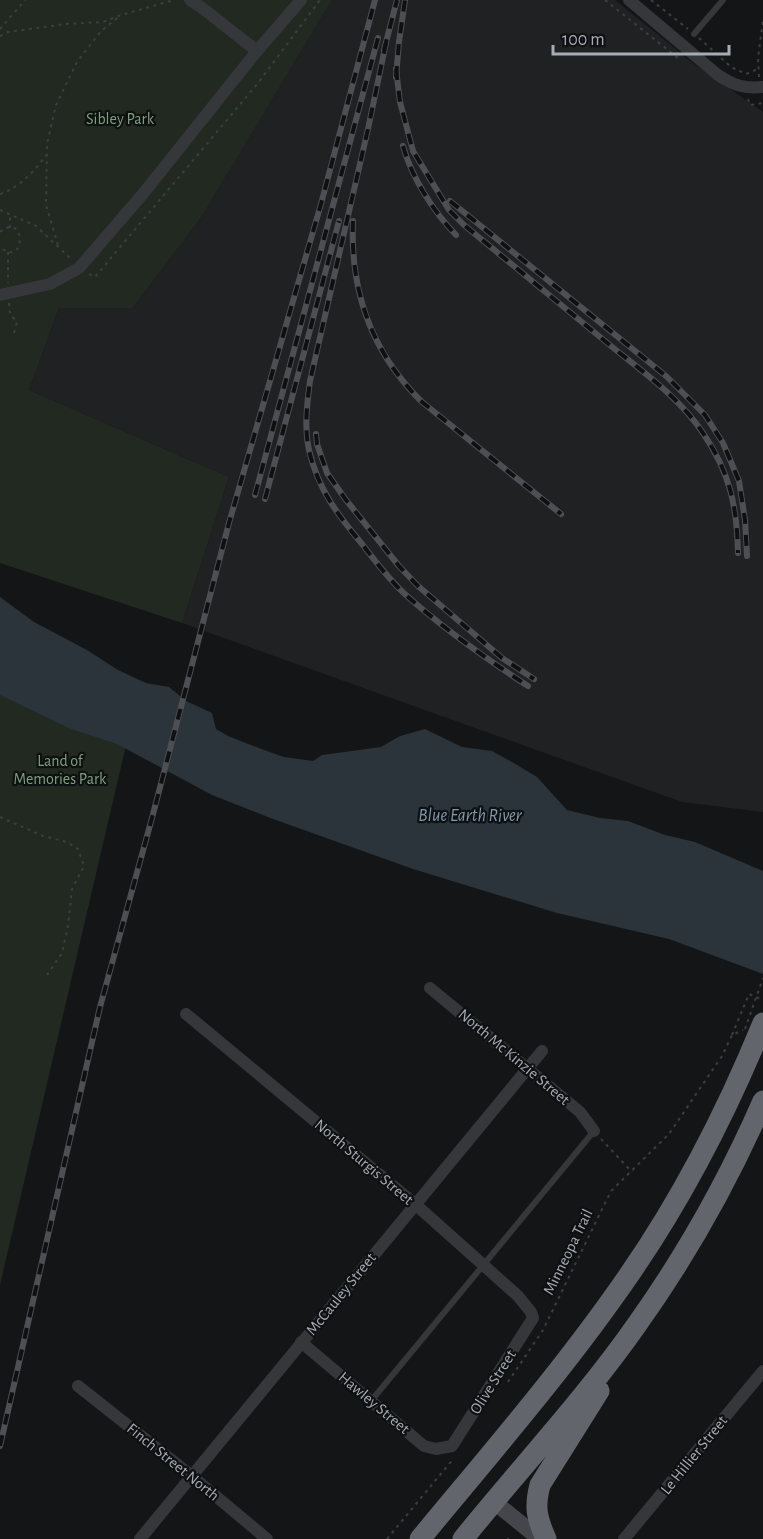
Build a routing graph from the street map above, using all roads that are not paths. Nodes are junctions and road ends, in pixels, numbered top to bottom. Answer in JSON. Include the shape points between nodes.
{"nodes":[{"id":1,"x":190,"y":0,"type":"edge"},
{"id":2,"x":302,"y":0,"type":"edge"},
{"id":3,"x":629,"y":0,"type":"edge"},
{"id":4,"x":723,"y":0,"type":"edge"},
{"id":5,"x":694,"y":34,"type":"road end"},
{"id":6,"x":257,"y":51,"type":"junction"},
{"id":7,"x":761,"y":87,"type":"edge"},
{"id":8,"x":0,"y":295,"type":"edge"},
{"id":9,"x":430,"y":988,"type":"dead end"},
{"id":10,"x":186,"y":1014,"type":"dead end"},
{"id":11,"x":757,"y":1026,"type":"edge"},
{"id":12,"x":542,"y":1051,"type":"dead end"},
{"id":13,"x":527,"y":1067,"type":"junction"},
{"id":14,"x":763,"y":1101,"type":"edge"},
{"id":15,"x":594,"y":1131,"type":"joint"},
{"id":16,"x":415,"y":1204,"type":"junction"},
{"id":17,"x":482,"y":1266,"type":"junction"},
{"id":18,"x":533,"y":1317,"type":"joint"},
{"id":19,"x":638,"y":1324,"type":"junction"},
{"id":20,"x":301,"y":1342,"type":"junction"},
{"id":21,"x":763,"y":1371,"type":"edge"},
{"id":22,"x":78,"y":1386,"type":"dead end"},
{"id":23,"x":371,"y":1401,"type":"junction"},
{"id":24,"x":453,"y":1451,"type":"joint"},
{"id":25,"x":493,"y":1451,"type":"junction"},
{"id":26,"x":193,"y":1477,"type":"junction"},
{"id":27,"x":494,"y":1502,"type":"junction"},
{"id":28,"x":140,"y":1539,"type":"edge"},
{"id":29,"x":267,"y":1539,"type":"edge"},
{"id":30,"x":420,"y":1539,"type":"edge"},
{"id":31,"x":463,"y":1539,"type":"edge"},
{"id":32,"x":540,"y":1539,"type":"edge"},
{"id":33,"x":546,"y":1539,"type":"edge"},
{"id":34,"x":624,"y":1539,"type":"edge"}],
"edges":[{"from":1,"to":6,"type":"street"},
{"from":2,"to":6,"type":"street"},
{"from":3,"to":7,"type":"street","via":[[733,85]]},
{"from":4,"to":5,"type":"lane"},
{"from":6,"to":8,"type":"street","via":[[79,268],[50,284]]},
{"from":9,"to":13,"type":"street","name":"North Mc Kinzie Street"},
{"from":10,"to":16,"type":"street","name":"North Sturgis Street"},
{"from":11,"to":25,"type":"highway","via":[[723,1114],[659,1228],[585,1336]]},
{"from":12,"to":13,"type":"street","name":"McCauley Street"},
{"from":13,"to":15,"type":"street","name":"North Mc Kinzie Street","via":[[580,1112]]},
{"from":13,"to":16,"type":"street","name":"McCauley Street"},
{"from":14,"to":19,"type":"highway","via":[[718,1196]]},
{"from":15,"to":17,"type":"lane"},
{"from":16,"to":17,"type":"street","name":"North Sturgis Street"},
{"from":16,"to":20,"type":"street","name":"McCauley Street"},
{"from":17,"to":18,"type":"street","name":"North Sturgis Street","via":[[518,1296]]},
{"from":17,"to":23,"type":"lane"},
{"from":18,"to":24,"type":"street","name":"Olive Street"},
{"from":19,"to":27,"type":"highway"},
{"from":19,"to":33,"type":"highway","via":[[540,1485],[537,1519]]},
{"from":20,"to":23,"type":"street","name":"Hawley Street"},
{"from":20,"to":26,"type":"street","name":"McCauley Street"},
{"from":21,"to":34,"type":"street","name":"Le Hillier Street"},
{"from":22,"to":26,"type":"street","name":"Finch Street North"},
{"from":23,"to":24,"type":"street","name":"Hawley Street","via":[[424,1446]]},
{"from":25,"to":27,"type":"highway","via":[[485,1473],[487,1491]]},
{"from":25,"to":30,"type":"highway"},
{"from":26,"to":28,"type":"street","name":"McCauley Street"},
{"from":26,"to":29,"type":"street","name":"Finch Street North"},
{"from":27,"to":31,"type":"highway"},
{"from":27,"to":32,"type":"street"}]}
